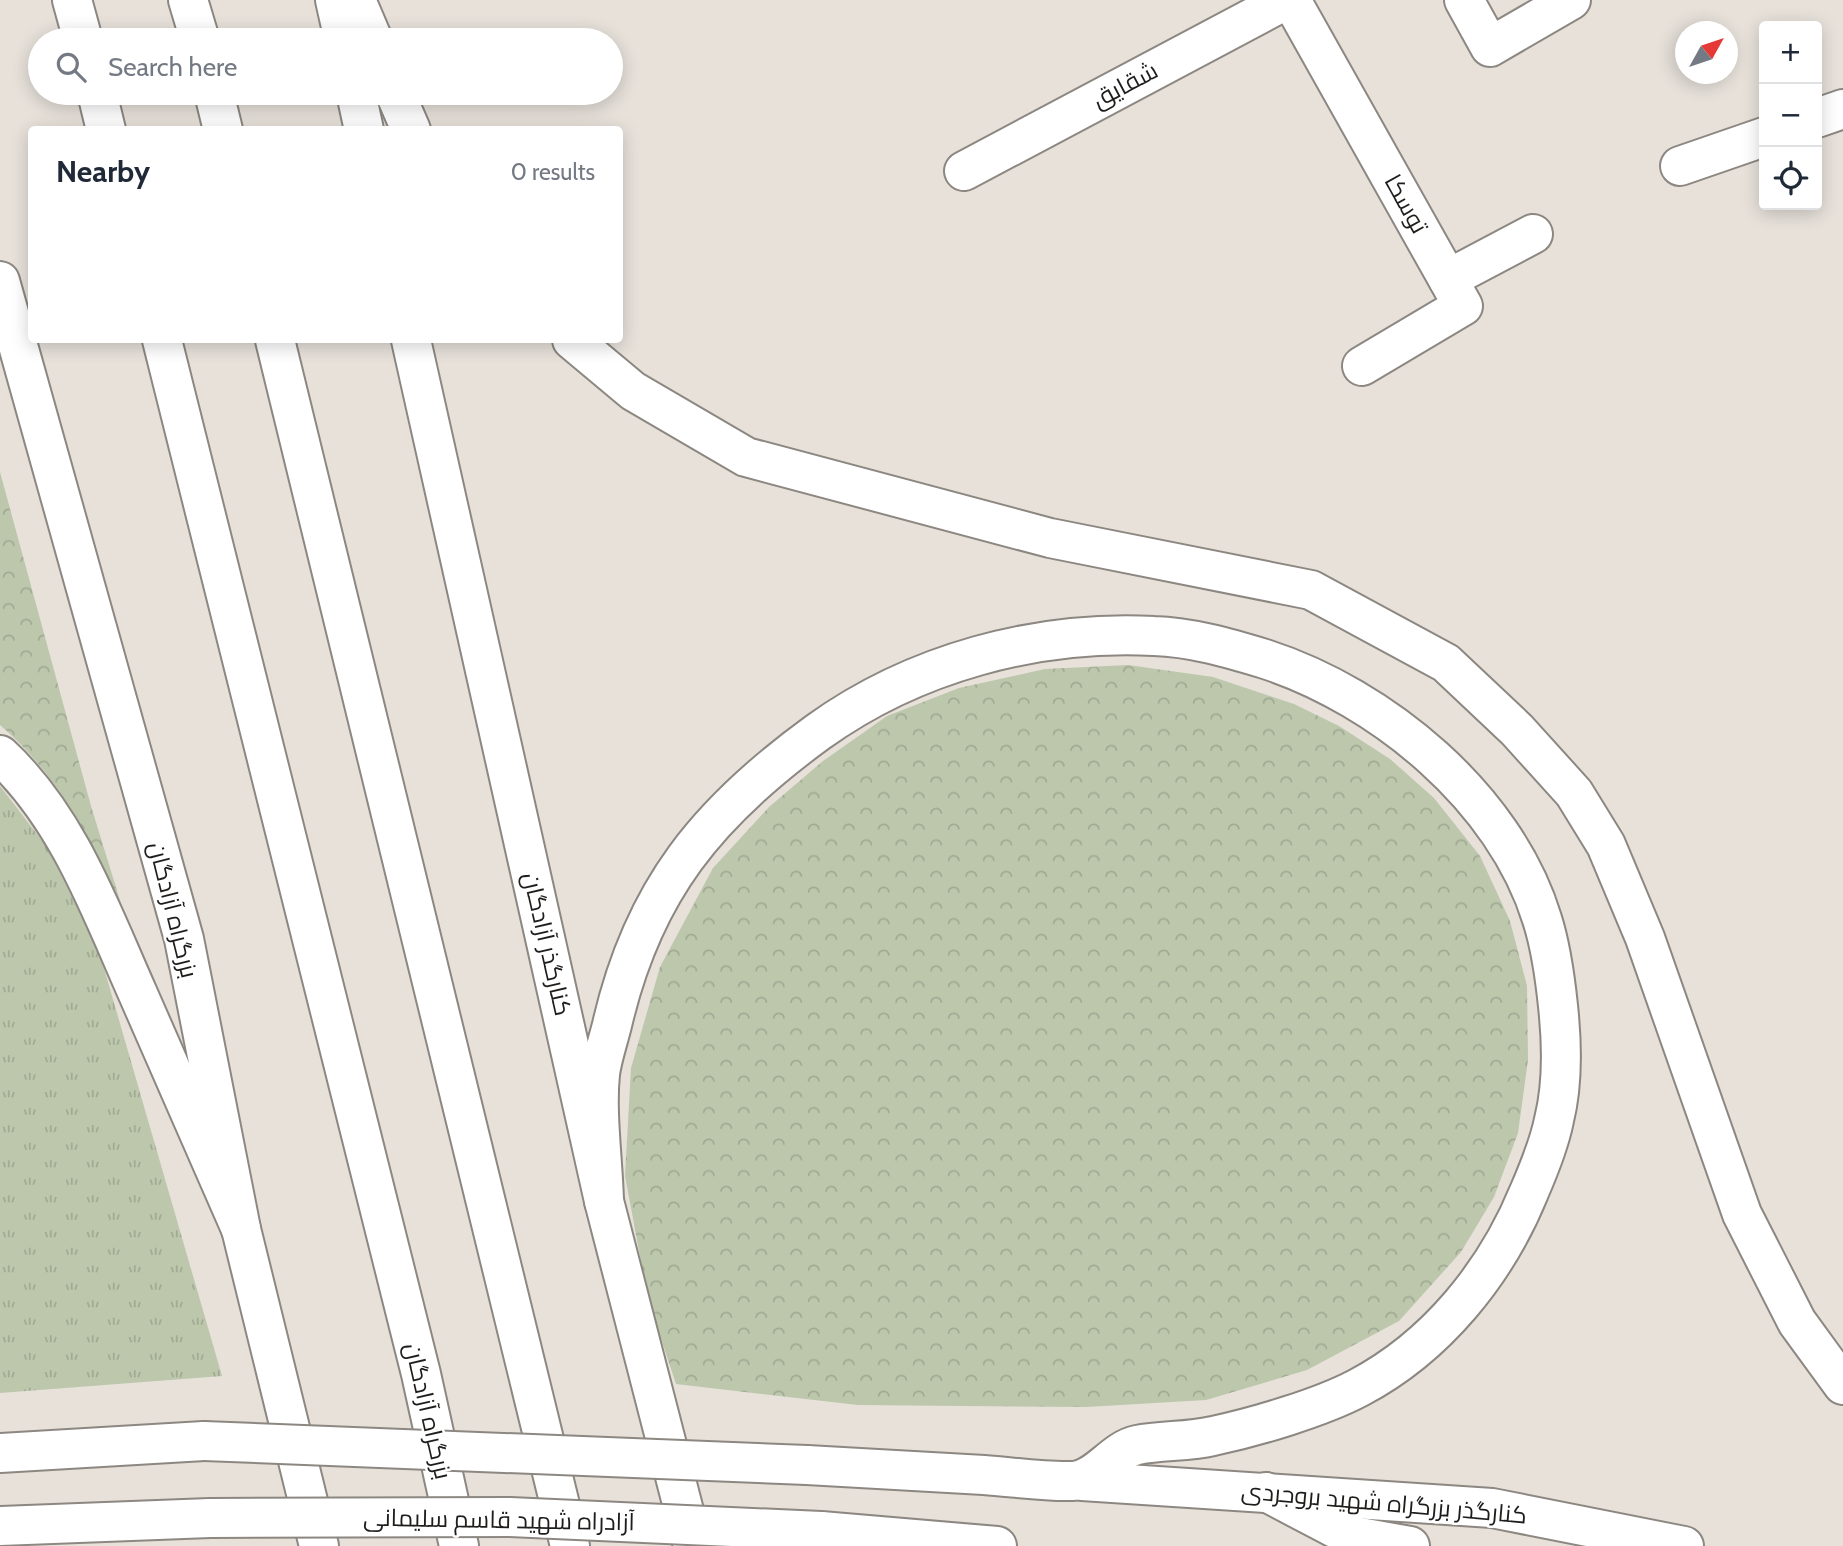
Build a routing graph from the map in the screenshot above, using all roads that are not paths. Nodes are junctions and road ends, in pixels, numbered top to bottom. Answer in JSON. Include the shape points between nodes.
{"nodes":[{"id":1,"x":72,"y":0,"type":"edge"},
{"id":2,"x":188,"y":0,"type":"edge"},
{"id":3,"x":206,"y":0,"type":"edge"},
{"id":4,"x":335,"y":0,"type":"edge"},
{"id":5,"x":356,"y":0,"type":"edge"},
{"id":6,"x":1288,"y":0,"type":"edge"},
{"id":7,"x":1464,"y":0,"type":"edge"},
{"id":8,"x":1571,"y":0,"type":"edge"},
{"id":9,"x":80,"y":28,"type":"edge"},
{"id":10,"x":196,"y":28,"type":"edge"},
{"id":11,"x":207,"y":28,"type":"edge"},
{"id":12,"x":341,"y":28,"type":"edge"},
{"id":13,"x":368,"y":28,"type":"edge"},
{"id":14,"x":100,"y":105,"type":"edge"},
{"id":15,"x":217,"y":105,"type":"edge"},
{"id":16,"x":359,"y":105,"type":"edge"},
{"id":17,"x":400,"y":105,"type":"edge"},
{"id":18,"x":1843,"y":109,"type":"edge"},
{"id":19,"x":1822,"y":116,"type":"edge"},
{"id":20,"x":105,"y":126,"type":"edge"},
{"id":21,"x":222,"y":126,"type":"edge"},
{"id":22,"x":363,"y":126,"type":"edge"},
{"id":23,"x":409,"y":126,"type":"edge"},
{"id":24,"x":1759,"y":139,"type":"edge"},
{"id":25,"x":1680,"y":166,"type":"dead end"},
{"id":26,"x":964,"y":170,"type":"dead end"},
{"id":27,"x":1534,"y":234,"type":"dead end"},
{"id":28,"x":1448,"y":279,"type":"junction"},
{"id":29,"x":0,"y":281,"type":"edge"},
{"id":30,"x":164,"y":343,"type":"edge"},
{"id":31,"x":276,"y":343,"type":"edge"},
{"id":32,"x":412,"y":343,"type":"edge"},
{"id":33,"x":576,"y":343,"type":"edge"},
{"id":34,"x":1362,"y":366,"type":"dead end"},
{"id":35,"x":0,"y":755,"type":"edge"},
{"id":36,"x":604,"y":1201,"type":"junction"},
{"id":37,"x":242,"y":1229,"type":"junction"},
{"id":38,"x":1843,"y":1385,"type":"edge"},
{"id":39,"x":0,"y":1453,"type":"edge"},
{"id":40,"x":1082,"y":1481,"type":"junction"},
{"id":41,"x":1266,"y":1492,"type":"junction"},
{"id":42,"x":0,"y":1526,"type":"edge"},
{"id":43,"x":319,"y":1546,"type":"edge"},
{"id":44,"x":459,"y":1546,"type":"edge"},
{"id":45,"x":570,"y":1546,"type":"edge"},
{"id":46,"x":693,"y":1546,"type":"edge"},
{"id":47,"x":997,"y":1546,"type":"edge"},
{"id":48,"x":1410,"y":1546,"type":"edge"},
{"id":49,"x":1684,"y":1546,"type":"edge"}],
"edges":[{"from":1,"to":9,"type":"main road"},
{"from":2,"to":10,"type":"main road"},
{"from":3,"to":11,"type":"main road"},
{"from":4,"to":12,"type":"main road"},
{"from":5,"to":13,"type":"main road"},
{"from":6,"to":26,"type":"main road","name":"شقایق"},
{"from":6,"to":28,"type":"main road","name":"توسکا"},
{"from":7,"to":8,"type":"main road","via":[[1490,47]]},
{"from":14,"to":20,"type":"main road"},
{"from":15,"to":21,"type":"main road"},
{"from":16,"to":22,"type":"main road"},
{"from":17,"to":23,"type":"main road"},
{"from":18,"to":19,"type":"main road"},
{"from":24,"to":25,"type":"main road"},
{"from":27,"to":28,"type":"main road"},
{"from":28,"to":34,"type":"main road","name":"توسکا","via":[[1463,306]]},
{"from":29,"to":37,"type":"main road","name":"بزرگراه آزادگان","via":[[184,939]]},
{"from":30,"to":44,"type":"main road","name":"بزرگراه آزادگان","via":[[421,1374]]},
{"from":31,"to":45,"type":"main road"},
{"from":32,"to":36,"type":"main road","name":"کنارگذر آزادگان"},
{"from":33,"to":38,"type":"main road","via":[[633,391],[746,457],[1050,538],[1311,590],[1446,663],[1517,730],[1574,793],[1606,845],[1645,938],[1741,1214],[1797,1322]]},
{"from":35,"to":37,"type":"main road","via":[[18,771],[62,833]]},
{"from":36,"to":40,"type":"main road","via":[[600,1075],[623,975],[650,912],[685,856],[736,797],[843,715],[917,676],[998,650],[1155,636],[1224,646],[1308,673],[1368,706],[1470,794],[1513,854],[1541,916],[1555,977],[1562,1044],[1556,1117],[1540,1165],[1513,1233],[1479,1281],[1436,1332],[1398,1364],[1352,1391],[1211,1437],[1130,1446]]},
{"from":36,"to":46,"type":"main road","name":"کنارگذر آزادگان"},
{"from":37,"to":43,"type":"main road","name":"بزرگراه آزادگان"},
{"from":39,"to":40,"type":"main road","name":"کنارگذر بزرگراه شهید بروجردی","bridge":true,"via":[[204,1441]]},
{"from":40,"to":41,"type":"main road","name":"کنارگذر بزرگراه شهید بروجردی"},
{"from":41,"to":48,"type":"main road","via":[[1348,1535]]},
{"from":41,"to":49,"type":"main road","name":"کنارگذر بزرگراه شهید بروجردی","via":[[1492,1508]]},
{"from":42,"to":47,"type":"main road","name":"آزادراه شهید قاسم سلیمانی","bridge":true,"via":[[210,1518],[509,1517],[821,1531]]}]}
